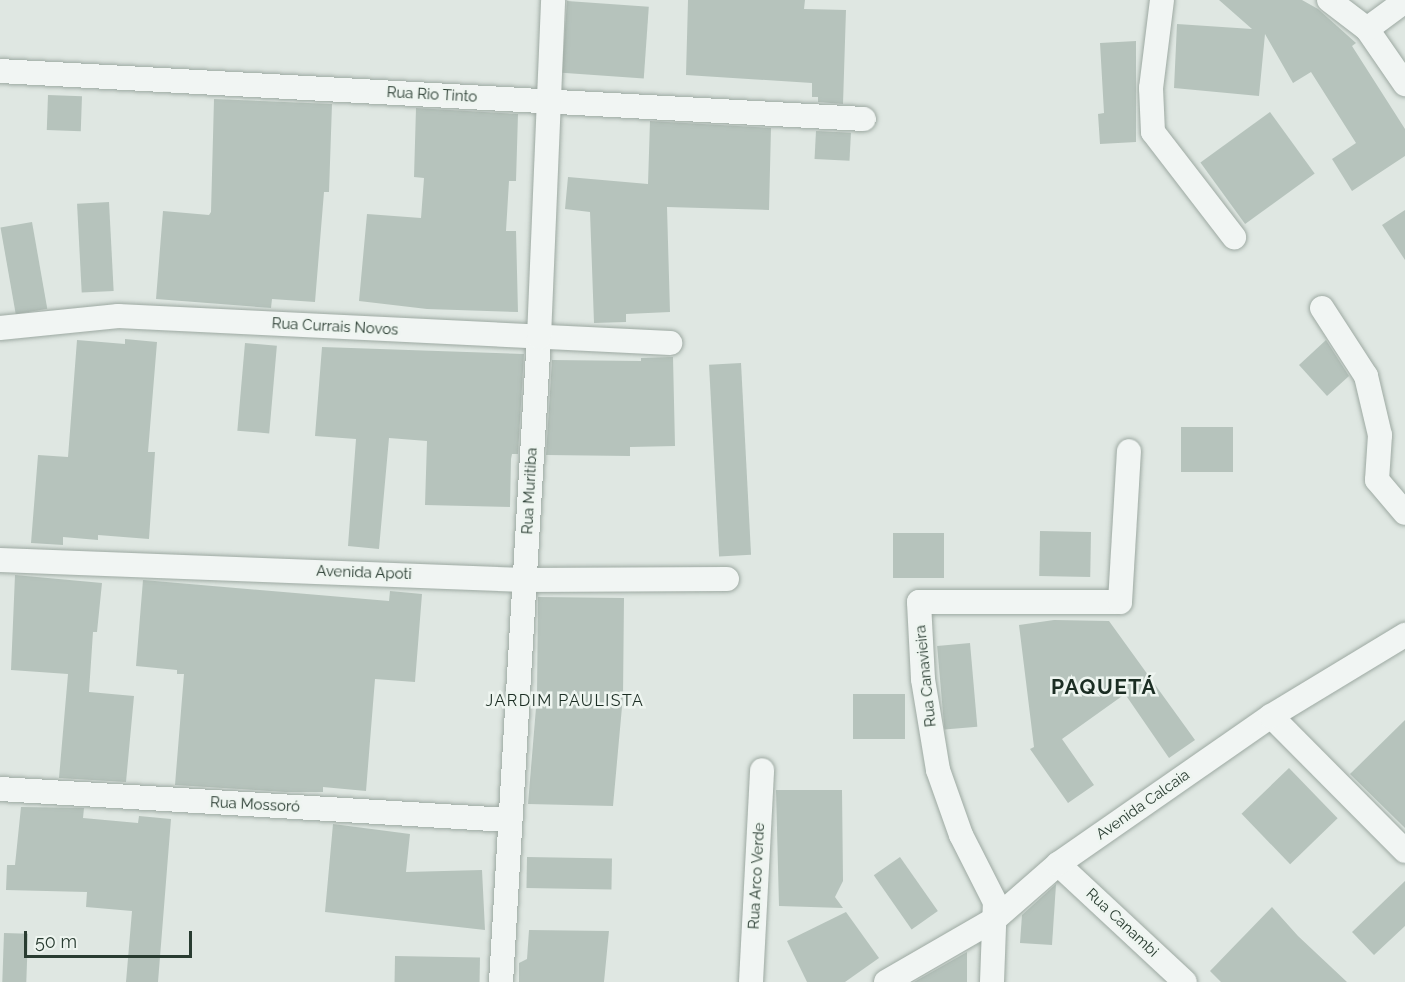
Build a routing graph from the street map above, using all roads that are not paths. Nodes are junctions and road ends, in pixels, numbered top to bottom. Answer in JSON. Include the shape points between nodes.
{"nodes":[{"id":1,"x":553,"y":0,"type":"edge"},
{"id":2,"x":1162,"y":0,"type":"edge"},
{"id":3,"x":1329,"y":0,"type":"edge"},
{"id":4,"x":1405,"y":1,"type":"edge"},
{"id":5,"x":1367,"y":29,"type":"junction"},
{"id":6,"x":0,"y":71,"type":"edge"},
{"id":7,"x":1405,"y":84,"type":"edge"},
{"id":8,"x":547,"y":101,"type":"junction"},
{"id":9,"x":864,"y":118,"type":"dead end"},
{"id":10,"x":1234,"y":237,"type":"dead end"},
{"id":11,"x":1322,"y":308,"type":"dead end"},
{"id":12,"x":0,"y":328,"type":"edge"},
{"id":13,"x":538,"y":337,"type":"junction"},
{"id":14,"x":670,"y":343,"type":"dead end"},
{"id":15,"x":1129,"y":451,"type":"dead end"},
{"id":16,"x":1405,"y":513,"type":"edge"},
{"id":17,"x":0,"y":560,"type":"edge"},
{"id":18,"x":727,"y":579,"type":"dead end"},
{"id":19,"x":525,"y":580,"type":"junction"},
{"id":20,"x":1405,"y":635,"type":"edge"},
{"id":21,"x":1271,"y":716,"type":"junction"},
{"id":22,"x":762,"y":770,"type":"dead end"},
{"id":23,"x":0,"y":789,"type":"edge"},
{"id":24,"x":509,"y":820,"type":"junction"},
{"id":25,"x":1405,"y":851,"type":"edge"},
{"id":26,"x":1058,"y":864,"type":"junction"},
{"id":27,"x":995,"y":919,"type":"junction"},
{"id":28,"x":501,"y":982,"type":"edge"},
{"id":29,"x":751,"y":982,"type":"edge"},
{"id":30,"x":886,"y":982,"type":"edge"},
{"id":31,"x":992,"y":982,"type":"edge"},
{"id":32,"x":1185,"y":982,"type":"edge"}],
"edges":[{"from":1,"to":8,"type":"street","name":"Rua Muritiba"},
{"from":2,"to":10,"type":"street","via":[[1151,88],[1153,132]]},
{"from":3,"to":5,"type":"street"},
{"from":4,"to":5,"type":"street"},
{"from":5,"to":7,"type":"street"},
{"from":6,"to":8,"type":"street","name":"Rua Rio Tinto"},
{"from":8,"to":9,"type":"street","name":"Rua Rio Tinto"},
{"from":8,"to":13,"type":"street","name":"Rua Muritiba"},
{"from":11,"to":16,"type":"street","via":[[1366,376],[1380,435],[1377,480]]},
{"from":12,"to":13,"type":"street","name":"Rua Currais Novos","via":[[118,316]]},
{"from":13,"to":14,"type":"street","name":"Rua Currais Novos"},
{"from":13,"to":19,"type":"street","name":"Rua Muritiba"},
{"from":15,"to":27,"type":"street","name":"Rua Canavieira","via":[[1120,602],[919,602],[923,679],[938,770],[961,835],[991,889]]},
{"from":17,"to":19,"type":"street","name":"Avenida Apoti"},
{"from":18,"to":19,"type":"street","name":"Avenida Apoti"},
{"from":19,"to":24,"type":"street","name":"Rua Muritiba"},
{"from":20,"to":21,"type":"street","name":"Avenida Calcaia"},
{"from":21,"to":25,"type":"street"},
{"from":21,"to":26,"type":"street","name":"Avenida Calcaia"},
{"from":22,"to":29,"type":"street","name":"Rua Arco Verde"},
{"from":23,"to":24,"type":"street","name":"Rua Mossoró"},
{"from":24,"to":28,"type":"street","name":"Rua Muritiba"},
{"from":26,"to":27,"type":"street","name":"Avenida Calcaia"},
{"from":26,"to":32,"type":"street","name":"Rua Canambi"},
{"from":27,"to":30,"type":"street","name":"Avenida Calcaia"},
{"from":27,"to":31,"type":"street","name":"Rua Canavieira"}]}
